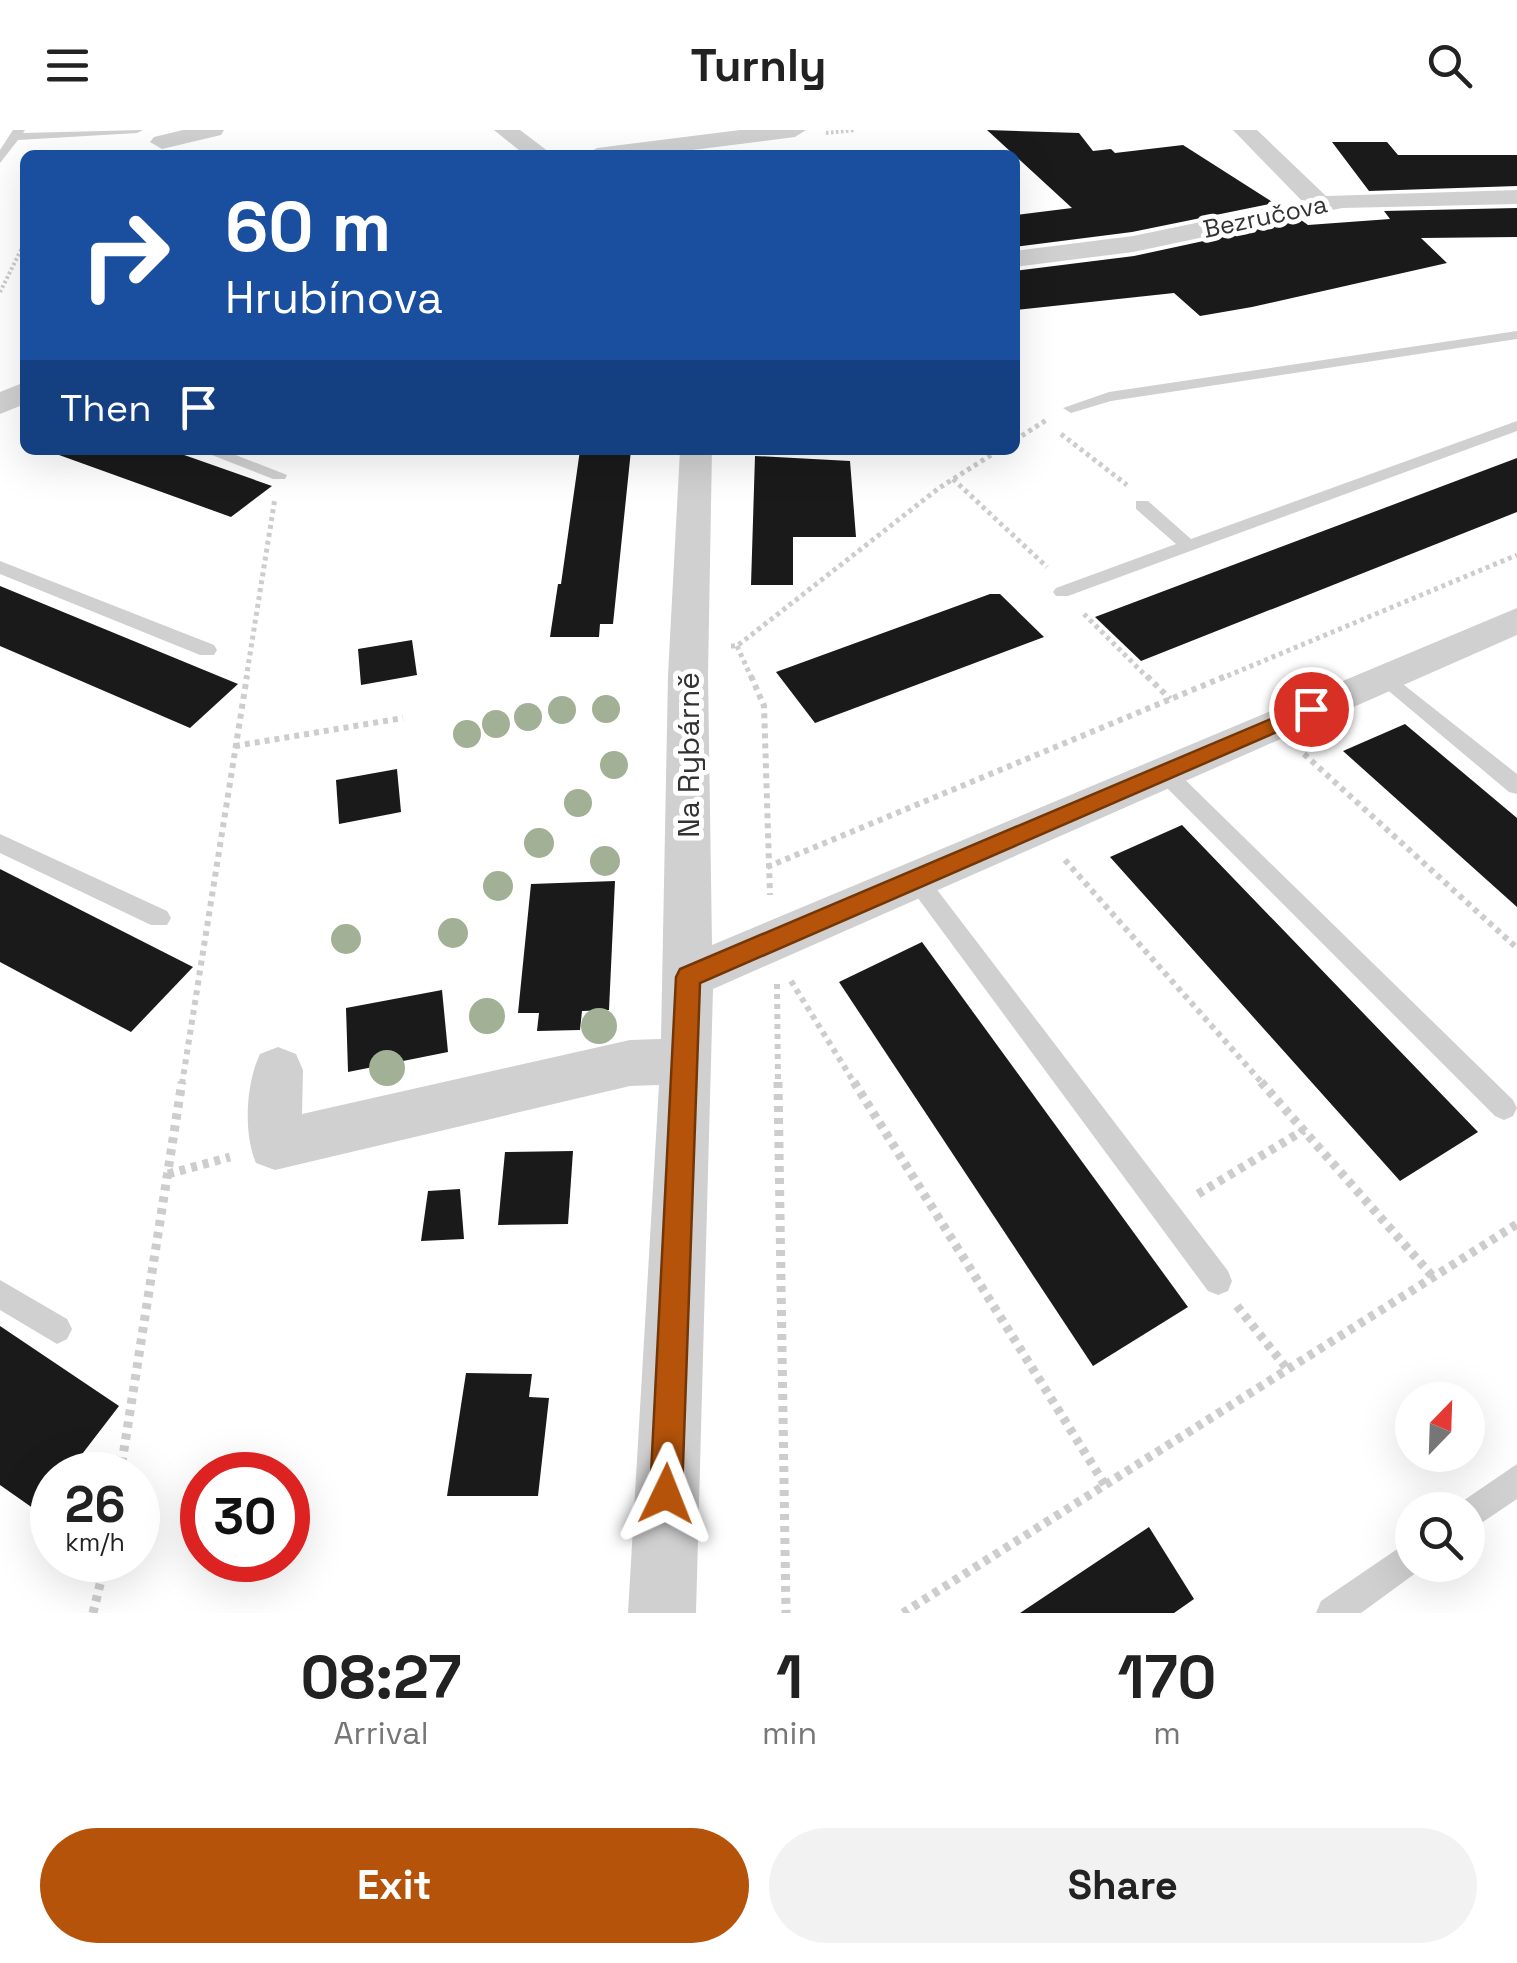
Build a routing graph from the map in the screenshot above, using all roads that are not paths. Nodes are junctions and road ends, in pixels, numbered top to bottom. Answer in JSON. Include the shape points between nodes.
{"nodes":[{"id":1,"x":137,"y":130,"type":"edge"},
{"id":2,"x":214,"y":130,"type":"edge"},
{"id":3,"x":505,"y":130,"type":"edge"},
{"id":4,"x":795,"y":130,"type":"edge"},
{"id":5,"x":1244,"y":130,"type":"edge"},
{"id":6,"x":16,"y":134,"type":"edge"},
{"id":7,"x":160,"y":142,"type":"edge"},
{"id":8,"x":534,"y":150,"type":"edge"},
{"id":9,"x":637,"y":150,"type":"edge"},
{"id":10,"x":0,"y":160,"type":"edge"},
{"id":11,"x":1517,"y":196,"type":"edge"},
{"id":12,"x":1320,"y":204,"type":"junction"},
{"id":13,"x":1020,"y":258,"type":"edge"},
{"id":14,"x":1517,"y":335,"type":"edge"},
{"id":15,"x":1072,"y":408,"type":"dead end"},
{"id":16,"x":1517,"y":426,"type":"edge"},
{"id":17,"x":221,"y":455,"type":"edge"},
{"id":18,"x":696,"y":455,"type":"edge"},
{"id":19,"x":278,"y":475,"type":"road end"},
{"id":20,"x":1142,"y":505,"type":"road end"},
{"id":21,"x":1188,"y":545,"type":"junction"},
{"id":22,"x":0,"y":566,"type":"edge"},
{"id":23,"x":1066,"y":590,"type":"road end"},
{"id":24,"x":1517,"y":620,"type":"edge"},
{"id":25,"x":206,"y":650,"type":"dead end"},
{"id":26,"x":1385,"y":677,"type":"junction"},
{"id":27,"x":1165,"y":773,"type":"junction"},
{"id":28,"x":1517,"y":786,"type":"edge"},
{"id":29,"x":0,"y":843,"type":"edge"},
{"id":30,"x":917,"y":880,"type":"junction"},
{"id":31,"x":159,"y":918,"type":"dead end"},
{"id":32,"x":688,"y":977,"type":"junction"},
{"id":33,"x":682,"y":1060,"type":"junction"},
{"id":34,"x":278,"y":1070,"type":"dead end"},
{"id":35,"x":1504,"y":1108,"type":"dead end"},
{"id":36,"x":1218,"y":1281,"type":"road end"},
{"id":37,"x":0,"y":1294,"type":"edge"},
{"id":38,"x":56,"y":1329,"type":"dead end"},
{"id":39,"x":1517,"y":1480,"type":"edge"},
{"id":40,"x":1485,"y":1504,"type":"edge"},
{"id":41,"x":1395,"y":1568,"type":"edge"},
{"id":42,"x":662,"y":1613,"type":"edge"},
{"id":43,"x":1333,"y":1613,"type":"edge"}],
"edges":[{"from":1,"to":6,"type":"lane"},
{"from":2,"to":7,"type":"street"},
{"from":3,"to":8,"type":"street"},
{"from":4,"to":9,"type":"street"},
{"from":5,"to":12,"type":"street"},
{"from":6,"to":10,"type":"lane"},
{"from":11,"to":12,"type":"street","name":"Bezručova"},
{"from":12,"to":13,"type":"street","name":"Bezručova","via":[[1133,244]]},
{"from":14,"to":15,"type":"lane"},
{"from":16,"to":21,"type":"lane"},
{"from":17,"to":19,"type":"lane"},
{"from":18,"to":32,"type":"street","name":"Na Rybárně","via":[[713,647]]},
{"from":20,"to":21,"type":"lane"},
{"from":21,"to":23,"type":"lane"},
{"from":22,"to":25,"type":"lane"},
{"from":24,"to":26,"type":"street"},
{"from":26,"to":27,"type":"street"},
{"from":26,"to":28,"type":"lane"},
{"from":27,"to":30,"type":"street"},
{"from":27,"to":35,"type":"lane"},
{"from":29,"to":31,"type":"lane"},
{"from":30,"to":32,"type":"street","via":[[788,953]]},
{"from":30,"to":36,"type":"lane"},
{"from":32,"to":33,"type":"street","name":"Na Rybárně"},
{"from":33,"to":34,"type":"street","via":[[630,1063],[275,1145]]},
{"from":33,"to":42,"type":"street","name":"Na Rybárně"},
{"from":37,"to":38,"type":"lane"},
{"from":39,"to":40,"type":"lane"},
{"from":41,"to":43,"type":"lane"}]}
